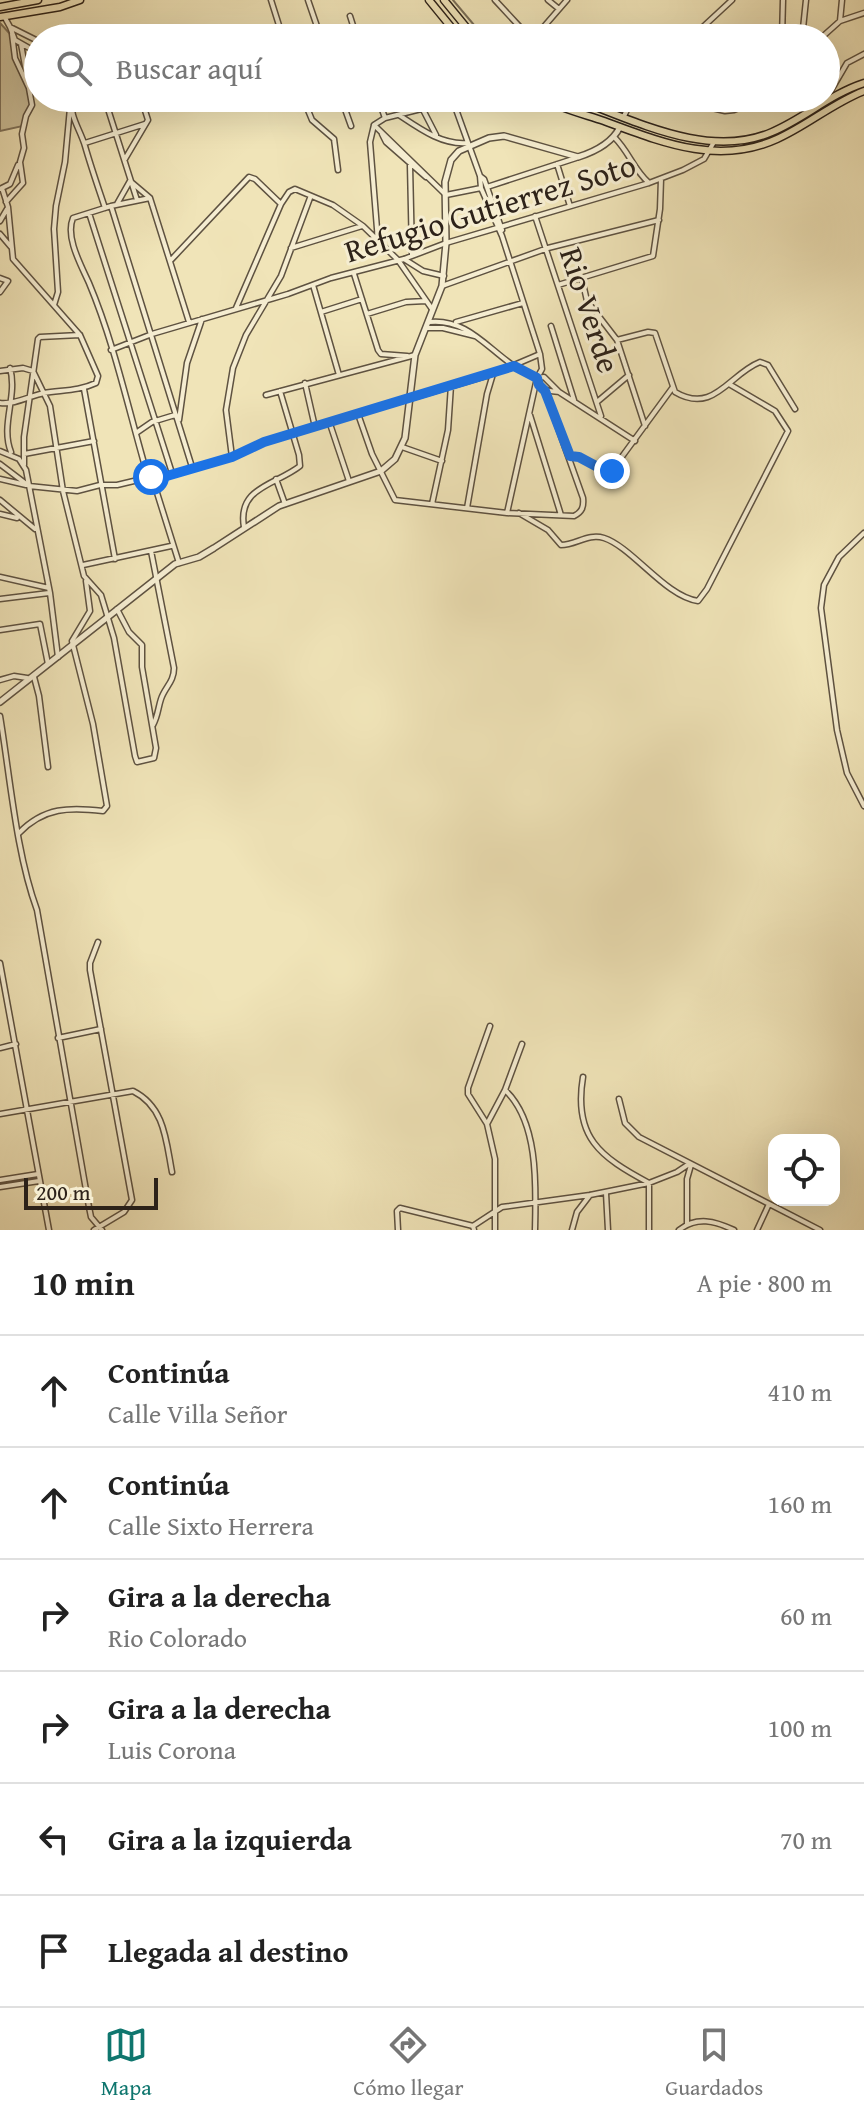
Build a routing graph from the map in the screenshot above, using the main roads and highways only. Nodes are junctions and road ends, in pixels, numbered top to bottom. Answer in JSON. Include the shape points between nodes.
{"nodes":[{"id":1,"x":38,"y":0,"type":"edge"},
{"id":2,"x":80,"y":0,"type":"edge"},
{"id":3,"x":429,"y":0,"type":"edge"},
{"id":4,"x":444,"y":0,"type":"edge"},
{"id":5,"x":0,"y":7,"type":"edge"},
{"id":6,"x":2,"y":16,"type":"edge"},
{"id":7,"x":449,"y":24,"type":"edge"},
{"id":8,"x":464,"y":24,"type":"edge"},
{"id":9,"x":864,"y":83,"type":"edge"},
{"id":10,"x":864,"y":91,"type":"edge"},
{"id":11,"x":840,"y":93,"type":"edge"},
{"id":12,"x":840,"y":102,"type":"edge"},
{"id":13,"x":579,"y":112,"type":"edge"},
{"id":14,"x":612,"y":112,"type":"edge"},
{"id":15,"x":805,"y":112,"type":"edge"},
{"id":16,"x":823,"y":112,"type":"edge"}],
"edges":[{"from":1,"to":5,"type":"main road"},
{"from":2,"to":6,"type":"main road"},
{"from":3,"to":7,"type":"main road"},
{"from":4,"to":8,"type":"main road"},
{"from":9,"to":11,"type":"main road"},
{"from":10,"to":12,"type":"main road"},
{"from":13,"to":16,"type":"main road","via":[[710,153],[777,139]]},
{"from":14,"to":15,"type":"main road","via":[[714,142],[754,138]]}]}
